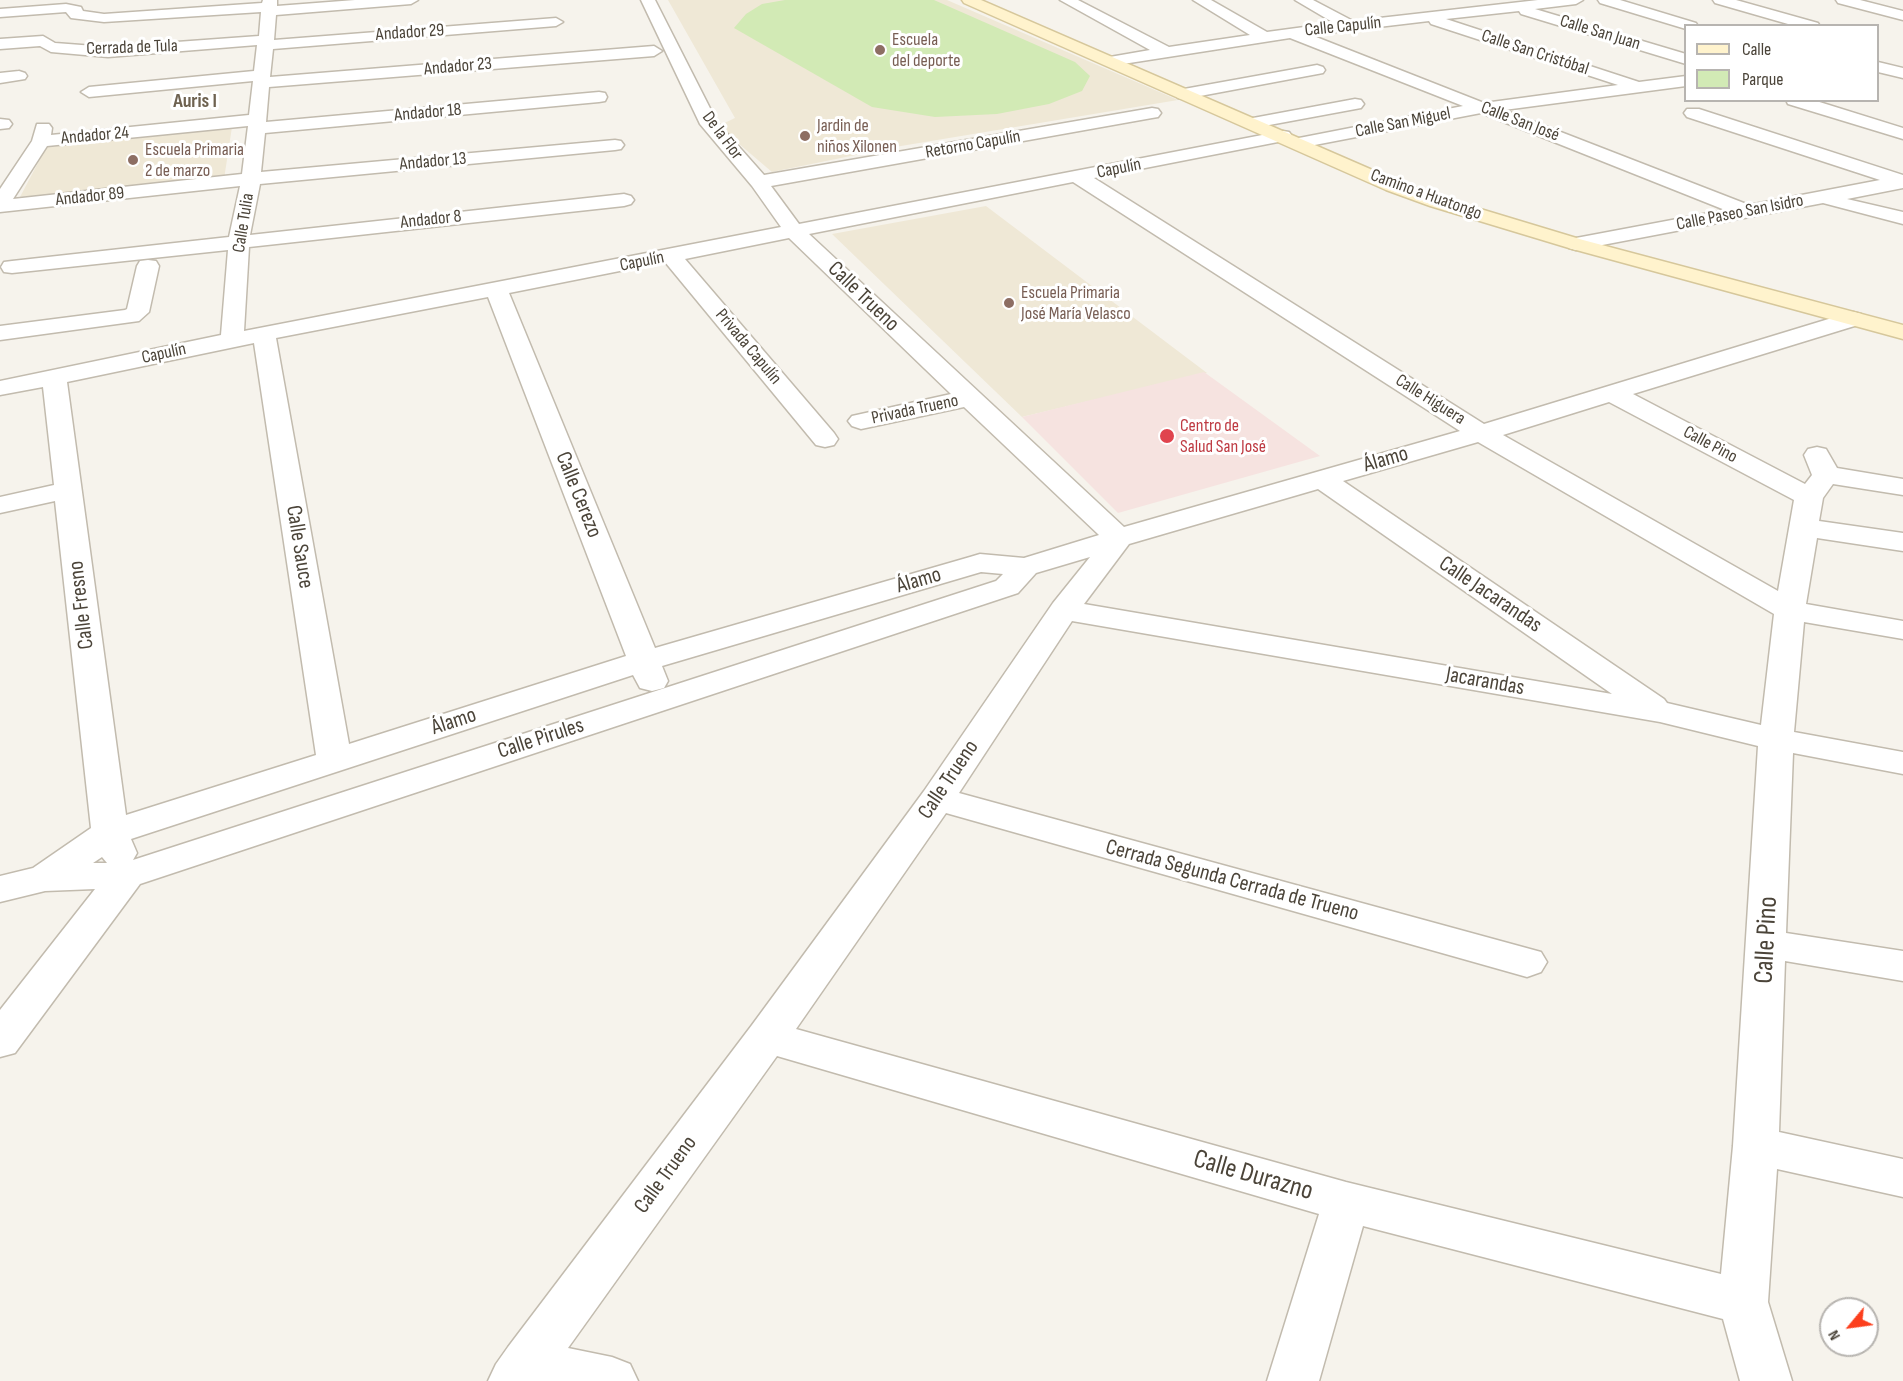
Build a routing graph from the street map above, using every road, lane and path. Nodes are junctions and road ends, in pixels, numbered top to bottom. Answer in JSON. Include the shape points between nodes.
{"nodes":[{"id":1,"x":411,"y":0,"type":"edge"},
{"id":2,"x":648,"y":0,"type":"edge"},
{"id":3,"x":969,"y":0,"type":"edge"},
{"id":4,"x":1067,"y":0,"type":"edge"},
{"id":5,"x":1200,"y":0,"type":"edge"},
{"id":6,"x":1302,"y":0,"type":"edge"},
{"id":7,"x":1462,"y":0,"type":"edge"},
{"id":8,"x":1576,"y":0,"type":"edge"},
{"id":9,"x":1605,"y":0,"type":"edge"},
{"id":10,"x":1720,"y":0,"type":"edge"},
{"id":11,"x":1843,"y":0,"type":"edge"},
{"id":12,"x":1414,"y":4,"type":"dead end"},
{"id":13,"x":269,"y":6,"type":"edge"},
{"id":14,"x":1514,"y":7,"type":"junction"},
{"id":15,"x":1486,"y":11,"type":"junction"},
{"id":16,"x":0,"y":13,"type":"edge"},
{"id":17,"x":1903,"y":16,"type":"edge"},
{"id":18,"x":1434,"y":17,"type":"junction"},
{"id":19,"x":555,"y":22,"type":"dead end"},
{"id":20,"x":1376,"y":23,"type":"junction"},
{"id":21,"x":1684,"y":24,"type":"edge"},
{"id":22,"x":1806,"y":24,"type":"edge"},
{"id":23,"x":1350,"y":26,"type":"junction"},
{"id":24,"x":1291,"y":33,"type":"junction"},
{"id":25,"x":1409,"y":34,"type":"dead end"},
{"id":26,"x":1266,"y":36,"type":"junction"},
{"id":27,"x":265,"y":42,"type":"junction"},
{"id":28,"x":0,"y":44,"type":"edge"},
{"id":29,"x":654,"y":51,"type":"dead end"},
{"id":30,"x":1166,"y":52,"type":"junction"},
{"id":31,"x":1684,"y":58,"type":"edge"},
{"id":32,"x":1110,"y":62,"type":"junction"},
{"id":33,"x":1879,"y":67,"type":"edge"},
{"id":34,"x":1317,"y":70,"type":"dead end"},
{"id":35,"x":1903,"y":73,"type":"edge"},
{"id":36,"x":19,"y":76,"type":"dead end"},
{"id":37,"x":0,"y":78,"type":"edge"},
{"id":38,"x":261,"y":79,"type":"junction"},
{"id":39,"x":1684,"y":81,"type":"edge"},
{"id":40,"x":1552,"y":83,"type":"dead end"},
{"id":41,"x":1641,"y":87,"type":"junction"},
{"id":42,"x":89,"y":92,"type":"dead end"},
{"id":43,"x":1184,"y":94,"type":"junction"},
{"id":44,"x":1586,"y":94,"type":"junction"},
{"id":45,"x":599,"y":98,"type":"dead end"},
{"id":46,"x":1800,"y":102,"type":"edge"},
{"id":47,"x":1355,"y":104,"type":"dead end"},
{"id":48,"x":1482,"y":108,"type":"junction"},
{"id":49,"x":1152,"y":113,"type":"dead end"},
{"id":50,"x":1693,"y":113,"type":"dead end"},
{"id":51,"x":1253,"y":123,"type":"junction"},
{"id":52,"x":257,"y":124,"type":"junction"},
{"id":53,"x":1903,"y":134,"type":"edge"},
{"id":54,"x":1291,"y":140,"type":"junction"},
{"id":55,"x":615,"y":145,"type":"dead end"},
{"id":56,"x":20,"y":171,"type":"junction"},
{"id":57,"x":0,"y":173,"type":"edge"},
{"id":58,"x":1078,"y":177,"type":"junction"},
{"id":59,"x":251,"y":179,"type":"junction"},
{"id":60,"x":759,"y":182,"type":"junction"},
{"id":61,"x":1903,"y":182,"type":"edge"},
{"id":62,"x":1878,"y":187,"type":"junction"},
{"id":63,"x":1903,"y":193,"type":"edge"},
{"id":64,"x":1818,"y":198,"type":"junction"},
{"id":65,"x":624,"y":200,"type":"dead end"},
{"id":66,"x":0,"y":205,"type":"edge"},
{"id":67,"x":1748,"y":212,"type":"junction"},
{"id":68,"x":1903,"y":218,"type":"edge"},
{"id":69,"x":795,"y":232,"type":"junction"},
{"id":70,"x":239,"y":240,"type":"junction"},
{"id":71,"x":1576,"y":244,"type":"junction"},
{"id":72,"x":671,"y":256,"type":"junction"},
{"id":73,"x":148,"y":266,"type":"dead end"},
{"id":74,"x":12,"y":267,"type":"dead end"},
{"id":75,"x":496,"y":289,"type":"junction"},
{"id":76,"x":1852,"y":319,"type":"junction"},
{"id":77,"x":1903,"y":332,"type":"edge"},
{"id":78,"x":0,"y":333,"type":"edge"},
{"id":79,"x":264,"y":334,"type":"junction"},
{"id":80,"x":232,"y":340,"type":"junction"},
{"id":81,"x":54,"y":377,"type":"junction"},
{"id":82,"x":0,"y":388,"type":"edge"},
{"id":83,"x":1612,"y":393,"type":"junction"},
{"id":84,"x":969,"y":398,"type":"junction"},
{"id":85,"x":861,"y":421,"type":"dead end"},
{"id":86,"x":1481,"y":433,"type":"junction"},
{"id":87,"x":825,"y":438,"type":"dead end"},
{"id":88,"x":1320,"y":478,"type":"junction"},
{"id":89,"x":1903,"y":487,"type":"edge"},
{"id":90,"x":1814,"y":489,"type":"junction"},
{"id":91,"x":69,"y":490,"type":"junction"},
{"id":92,"x":0,"y":505,"type":"edge"},
{"id":93,"x":1119,"y":538,"type":"junction"},
{"id":94,"x":1903,"y":542,"type":"edge"},
{"id":95,"x":1026,"y":567,"type":"junction"},
{"id":96,"x":1064,"y":610,"type":"junction"},
{"id":97,"x":1790,"y":610,"type":"junction"},
{"id":98,"x":1903,"y":630,"type":"edge"},
{"id":99,"x":644,"y":662,"type":"junction"},
{"id":100,"x":660,"y":700,"type":"junction"},
{"id":101,"x":1660,"y":712,"type":"junction"},
{"id":102,"x":1776,"y":739,"type":"junction"},
{"id":103,"x":334,"y":759,"type":"junction"},
{"id":104,"x":1903,"y":763,"type":"edge"},
{"id":105,"x":938,"y":799,"type":"junction"},
{"id":106,"x":110,"y":833,"type":"junction"},
{"id":107,"x":127,"y":875,"type":"junction"},
{"id":108,"x":45,"y":878,"type":"junction"},
{"id":109,"x":0,"y":890,"type":"edge"},
{"id":110,"x":1767,"y":944,"type":"junction"},
{"id":111,"x":1527,"y":962,"type":"dead end"},
{"id":112,"x":1903,"y":966,"type":"edge"},
{"id":113,"x":767,"y":1037,"type":"junction"},
{"id":114,"x":0,"y":1041,"type":"edge"},
{"id":115,"x":1756,"y":1146,"type":"junction"},
{"id":116,"x":1903,"y":1178,"type":"edge"},
{"id":117,"x":1346,"y":1202,"type":"junction"},
{"id":118,"x":1743,"y":1302,"type":"junction"},
{"id":119,"x":520,"y":1372,"type":"edge"},
{"id":120,"x":612,"y":1381,"type":"edge"},
{"id":121,"x":1293,"y":1381,"type":"edge"},
{"id":122,"x":1766,"y":1381,"type":"edge"}],
"edges":[{"from":1,"to":13,"type":"street"},
{"from":2,"to":60,"type":"street","name":"De la Flor","via":[[709,124]]},
{"from":3,"to":32,"type":"main road","name":"Camino a Huatongo"},
{"from":4,"to":30,"type":"street"},
{"from":5,"to":26,"type":"street"},
{"from":6,"to":23,"type":"street"},
{"from":7,"to":15,"type":"street"},
{"from":8,"to":14,"type":"street","name":"Calle Capulín"},
{"from":9,"to":21,"type":"street"},
{"from":10,"to":22,"type":"street"},
{"from":11,"to":17,"type":"street"},
{"from":12,"to":18,"type":"street","name":"Calle San Cristóbal"},
{"from":13,"to":16,"type":"street","via":[[104,18],[76,15],[76,10],[66,8]]},
{"from":13,"to":27,"type":"street","name":"Calle Tulia"},
{"from":14,"to":15,"type":"street","name":"Calle Capulín"},
{"from":14,"to":31,"type":"street","name":"Calle San Juan"},
{"from":15,"to":18,"type":"street","name":"Calle Capulín"},
{"from":18,"to":20,"type":"street","name":"Calle Capulín"},
{"from":18,"to":41,"type":"street","name":"Calle San Cristóbal"},
{"from":19,"to":27,"type":"street","name":"Andador 29"},
{"from":20,"to":23,"type":"street","name":"Calle Capulín"},
{"from":20,"to":25,"type":"street"},
{"from":23,"to":24,"type":"street","name":"Calle Capulín"},
{"from":24,"to":26,"type":"street","name":"Calle Capulín"},
{"from":24,"to":48,"type":"street","name":"Calle San José"},
{"from":26,"to":30,"type":"street","name":"Calle Capulín"},
{"from":27,"to":28,"type":"street","name":"Cerrada de Tula","via":[[108,52],[51,47],[43,41]]},
{"from":27,"to":38,"type":"street","name":"Calle Tulia"},
{"from":29,"to":38,"type":"street","name":"Andador 23"},
{"from":30,"to":32,"type":"street","name":"Calle Capulín"},
{"from":32,"to":43,"type":"main road","name":"Camino a Huatongo"},
{"from":33,"to":35,"type":"street"},
{"from":34,"to":43,"type":"street"},
{"from":36,"to":37,"type":"street"},
{"from":38,"to":42,"type":"street","name":"Andador 23"},
{"from":38,"to":52,"type":"street","name":"Calle Tulia"},
{"from":39,"to":41,"type":"street","name":"Calle San Miguel"},
{"from":40,"to":44,"type":"street"},
{"from":41,"to":44,"type":"street","name":"Calle San Miguel"},
{"from":43,"to":51,"type":"main road","name":"Camino a Huatongo"},
{"from":44,"to":48,"type":"street","name":"Calle San Miguel"},
{"from":45,"to":52,"type":"street","name":"Andador 18"},
{"from":46,"to":53,"type":"street"},
{"from":47,"to":51,"type":"street"},
{"from":48,"to":54,"type":"street","name":"Calle San Miguel"},
{"from":48,"to":67,"type":"street","name":"Calle San José"},
{"from":49,"to":60,"type":"street","name":"Retorno Capulín"},
{"from":50,"to":61,"type":"street"},
{"from":51,"to":54,"type":"main road","name":"Camino a Huatongo"},
{"from":52,"to":56,"type":"street","name":"Andador 24","via":[[42,134]]},
{"from":52,"to":59,"type":"street","name":"Calle Tulia"},
{"from":54,"to":58,"type":"street","name":"Capulín"},
{"from":54,"to":71,"type":"main road","name":"Camino a Huatongo","via":[[1393,186]]},
{"from":55,"to":59,"type":"street","name":"Andador 13"},
{"from":56,"to":57,"type":"street"},
{"from":56,"to":66,"type":"street"},
{"from":58,"to":69,"type":"street","name":"Capulín"},
{"from":58,"to":86,"type":"street","name":"Calle Higuera"},
{"from":59,"to":66,"type":"street","name":"Andador 89"},
{"from":59,"to":70,"type":"street","name":"Calle Tulia"},
{"from":60,"to":69,"type":"street","name":"De la Flor"},
{"from":61,"to":62,"type":"street","name":"Calle Paseo San Isidro"},
{"from":62,"to":63,"type":"street"},
{"from":62,"to":64,"type":"street","name":"Calle Paseo San Isidro"},
{"from":64,"to":67,"type":"street","name":"Calle Paseo San Isidro"},
{"from":64,"to":68,"type":"street"},
{"from":65,"to":70,"type":"street","name":"Andador 8"},
{"from":67,"to":71,"type":"street","name":"Calle Paseo San Isidro"},
{"from":69,"to":72,"type":"street","name":"Capulín"},
{"from":69,"to":84,"type":"street","name":"Calle Trueno"},
{"from":70,"to":74,"type":"street","name":"Andador 8"},
{"from":70,"to":80,"type":"street","name":"Calle Tulia"},
{"from":71,"to":76,"type":"main road","name":"Camino a Huatongo"},
{"from":72,"to":75,"type":"street","name":"Capulín"},
{"from":72,"to":87,"type":"street","name":"Privada Capulín"},
{"from":73,"to":78,"type":"street","via":[[138,312],[131,316]]},
{"from":75,"to":79,"type":"street","name":"Capulín"},
{"from":75,"to":99,"type":"street","name":"Calle Cerezo"},
{"from":76,"to":77,"type":"main road","name":"Camino a Huatongo"},
{"from":76,"to":83,"type":"street","name":"Álamo"},
{"from":79,"to":80,"type":"street","name":"Capulín"},
{"from":79,"to":103,"type":"street","name":"Calle Sauce"},
{"from":80,"to":81,"type":"street","name":"Capulín"},
{"from":81,"to":82,"type":"street","name":"Capulín"},
{"from":81,"to":91,"type":"street","name":"Calle Fresno"},
{"from":83,"to":86,"type":"street","name":"Álamo"},
{"from":83,"to":90,"type":"street","name":"Calle Pino"},
{"from":84,"to":85,"type":"street","name":"Privada Trueno"},
{"from":84,"to":93,"type":"street","name":"Calle Trueno"},
{"from":86,"to":88,"type":"street","name":"Álamo"},
{"from":86,"to":97,"type":"street","name":"Calle Higuera"},
{"from":88,"to":93,"type":"street","name":"Álamo"},
{"from":88,"to":101,"type":"street","name":"Calle Jacarandas"},
{"from":89,"to":90,"type":"street"},
{"from":90,"to":94,"type":"street"},
{"from":90,"to":97,"type":"street","name":"Calle Pino"},
{"from":91,"to":92,"type":"street"},
{"from":91,"to":106,"type":"street","name":"Calle Fresno"},
{"from":93,"to":95,"type":"street","name":"Álamo"},
{"from":93,"to":96,"type":"street","name":"Calle Trueno"},
{"from":95,"to":99,"type":"street","name":"Álamo","via":[[980,563]]},
{"from":95,"to":100,"type":"street","name":"Calle Pirules","via":[[1006,587]]},
{"from":96,"to":101,"type":"street","name":"Jacarandas"},
{"from":96,"to":105,"type":"street","name":"Calle Trueno"},
{"from":97,"to":98,"type":"street","name":"Calle Higuera"},
{"from":97,"to":102,"type":"street","name":"Calle Pino"},
{"from":99,"to":100,"type":"street","name":"Calle Cerezo"},
{"from":99,"to":103,"type":"street","name":"Álamo"},
{"from":100,"to":107,"type":"street","name":"Calle Pirules"},
{"from":101,"to":102,"type":"street","name":"Jacarandas"},
{"from":102,"to":104,"type":"street","name":"Jacarandas"},
{"from":102,"to":110,"type":"street","name":"Calle Pino"},
{"from":103,"to":106,"type":"street","name":"Álamo"},
{"from":105,"to":111,"type":"street","name":"Cerrada Segunda Cerrada de Trueno"},
{"from":105,"to":113,"type":"street","name":"Calle Trueno"},
{"from":106,"to":107,"type":"street","name":"Calle Fresno"},
{"from":106,"to":108,"type":"street","name":"Álamo"},
{"from":107,"to":108,"type":"street","name":"Calle Pirules"},
{"from":107,"to":114,"type":"street"},
{"from":108,"to":109,"type":"street","name":"Álamo"},
{"from":110,"to":112,"type":"street"},
{"from":110,"to":115,"type":"street","name":"Calle Pino"},
{"from":113,"to":117,"type":"street","name":"Calle Durazno"},
{"from":113,"to":119,"type":"street","name":"Calle Trueno"},
{"from":115,"to":116,"type":"street"},
{"from":115,"to":118,"type":"street","name":"Calle Pino"},
{"from":117,"to":118,"type":"street","name":"Calle Durazno"},
{"from":117,"to":121,"type":"street"},
{"from":118,"to":122,"type":"street","name":"Calle Pino"},
{"from":119,"to":120,"type":"street"}]}
